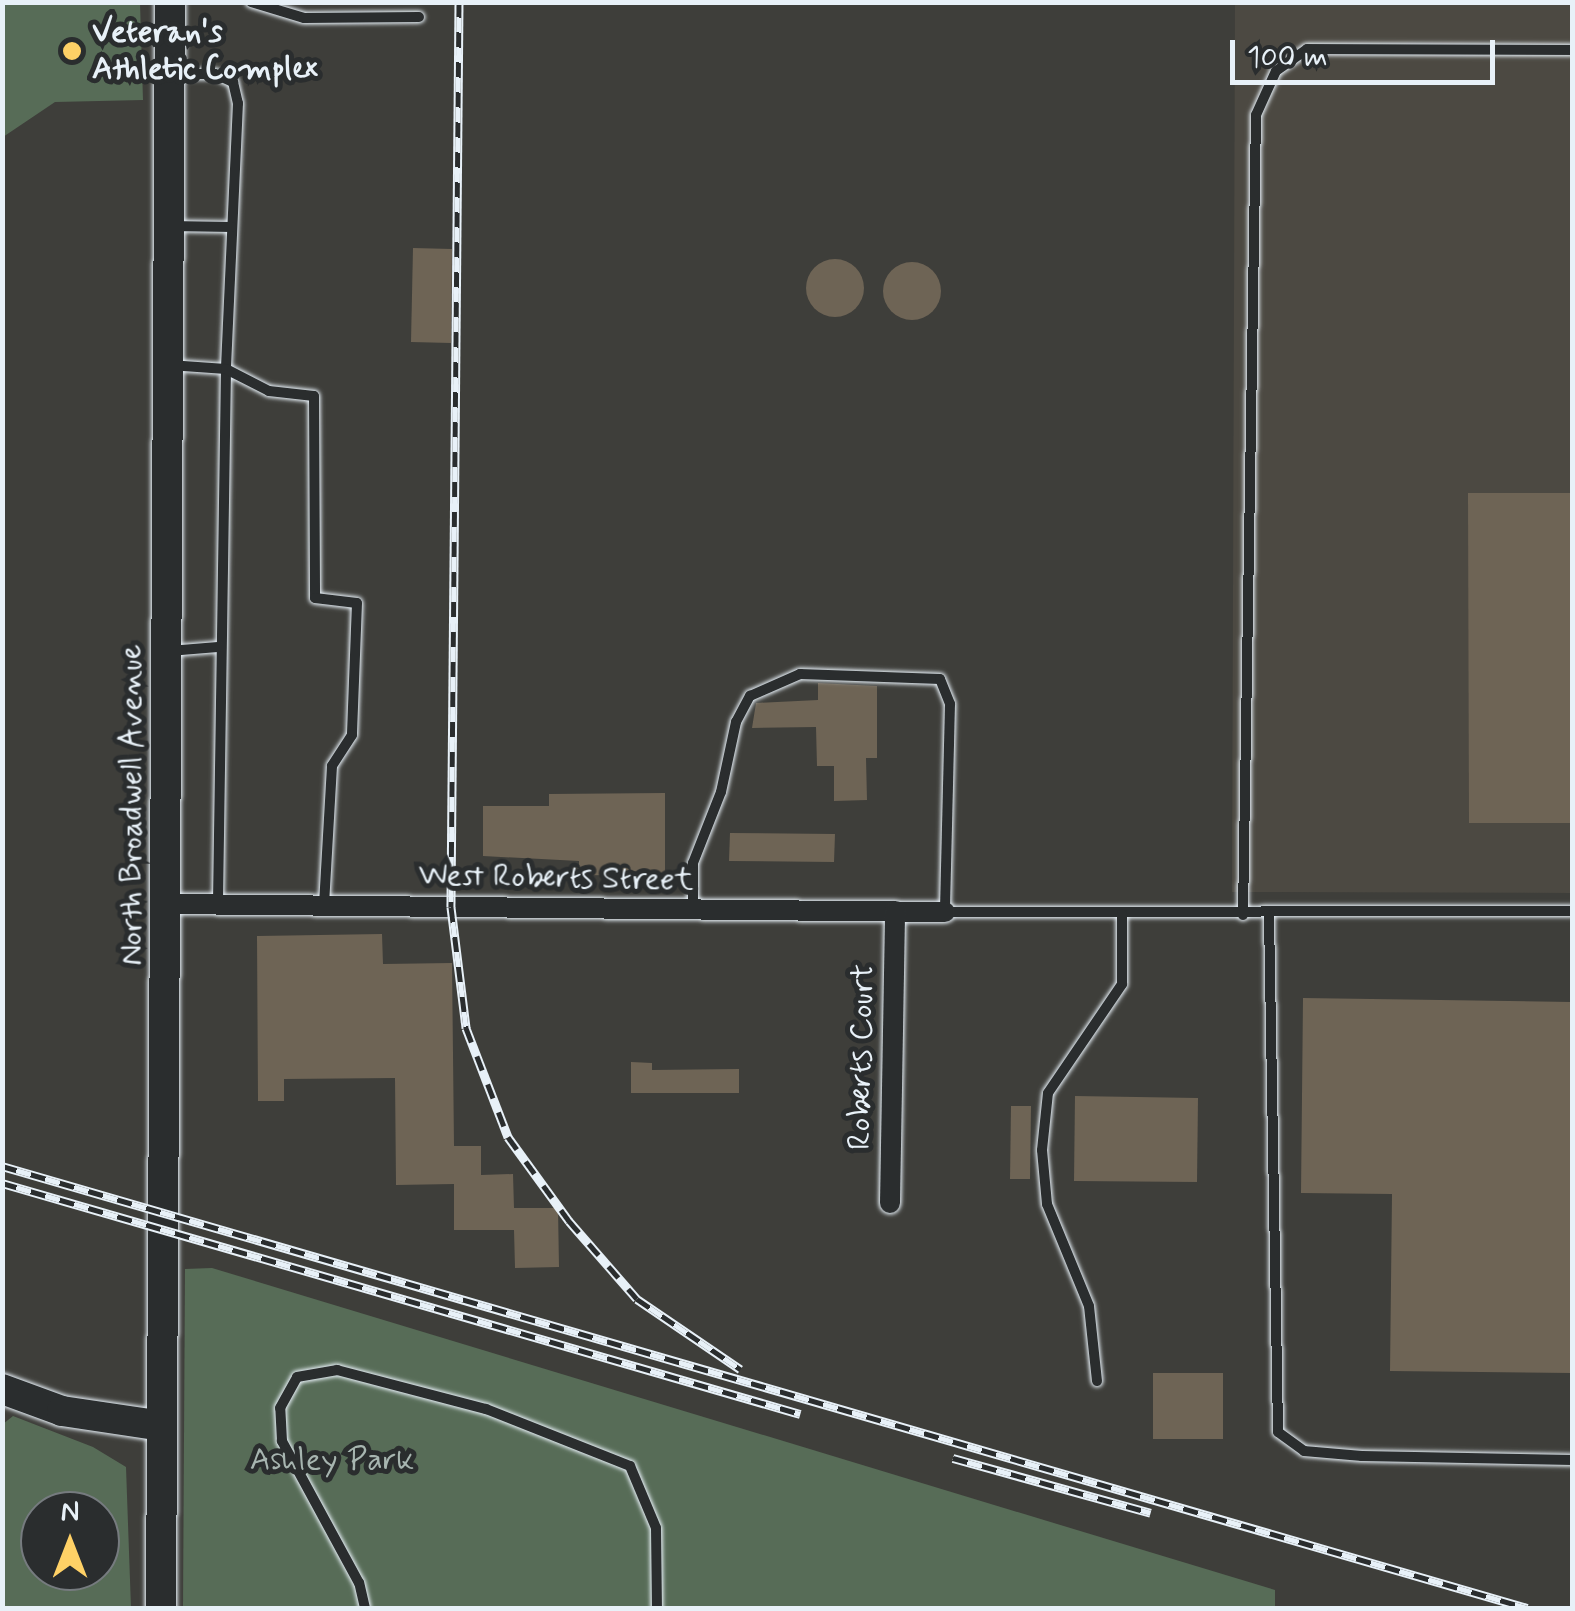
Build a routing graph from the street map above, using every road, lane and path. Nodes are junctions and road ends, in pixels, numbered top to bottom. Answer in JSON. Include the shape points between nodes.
{"nodes":[{"id":1,"x":170,"y":2,"type":"edge"},
{"id":2,"x":251,"y":2,"type":"edge"},
{"id":3,"x":420,"y":16,"type":"dead end"},
{"id":4,"x":1572,"y":50,"type":"edge"},
{"id":5,"x":170,"y":74,"type":"junction"},
{"id":6,"x":169,"y":226,"type":"junction"},
{"id":7,"x":232,"y":227,"type":"junction"},
{"id":8,"x":168,"y":365,"type":"junction"},
{"id":9,"x":226,"y":369,"type":"junction"},
{"id":10,"x":219,"y":647,"type":"junction"},
{"id":11,"x":167,"y":651,"type":"junction"},
{"id":12,"x":167,"y":904,"type":"junction"},
{"id":13,"x":218,"y":904,"type":"junction"},
{"id":14,"x":324,"y":905,"type":"junction"},
{"id":15,"x":693,"y":909,"type":"junction"},
{"id":16,"x":895,"y":911,"type":"junction"},
{"id":17,"x":1572,"y":911,"type":"edge"},
{"id":18,"x":945,"y":912,"type":"junction"},
{"id":19,"x":1122,"y":914,"type":"junction"},
{"id":20,"x":1243,"y":915,"type":"junction"},
{"id":21,"x":1269,"y":915,"type":"junction"},
{"id":22,"x":890,"y":1203,"type":"dead end"},
{"id":23,"x":1098,"y":1381,"type":"dead end"},
{"id":24,"x":2,"y":1389,"type":"edge"},
{"id":25,"x":162,"y":1426,"type":"junction"},
{"id":26,"x":1572,"y":1460,"type":"edge"},
{"id":27,"x":161,"y":1608,"type":"edge"},
{"id":28,"x":365,"y":1608,"type":"edge"},
{"id":29,"x":657,"y":1608,"type":"edge"}],
"edges":[{"from":1,"to":5,"type":"main road","name":"North Broadwell Avenue"},
{"from":2,"to":3,"type":"lane","via":[[304,18]]},
{"from":4,"to":20,"type":"lane","via":[[1307,49],[1276,71],[1256,114]]},
{"from":5,"to":6,"type":"main road","name":"North Broadwell Avenue"},
{"from":5,"to":7,"type":"lane","via":[[215,74],[232,82],[238,103]]},
{"from":6,"to":7,"type":"lane"},
{"from":6,"to":8,"type":"main road","name":"North Broadwell Avenue"},
{"from":7,"to":9,"type":"lane"},
{"from":8,"to":9,"type":"lane"},
{"from":8,"to":11,"type":"main road","name":"North Broadwell Avenue"},
{"from":9,"to":10,"type":"lane"},
{"from":9,"to":14,"type":"lane","via":[[269,391],[314,396],[315,598],[357,603],[352,734],[332,766]]},
{"from":10,"to":11,"type":"lane"},
{"from":10,"to":13,"type":"lane"},
{"from":11,"to":12,"type":"main road","name":"North Broadwell Avenue"},
{"from":12,"to":13,"type":"street","name":"West Roberts Street"},
{"from":12,"to":25,"type":"main road","name":"North Broadwell Avenue"},
{"from":13,"to":14,"type":"street","name":"West Roberts Street"},
{"from":14,"to":15,"type":"street","name":"West Roberts Street"},
{"from":15,"to":16,"type":"street","name":"West Roberts Street"},
{"from":15,"to":18,"type":"lane","via":[[694,863],[721,792],[736,722],[750,696],[800,674],[940,679],[950,704]]},
{"from":16,"to":18,"type":"street","name":"West Roberts Street"},
{"from":16,"to":22,"type":"street","name":"Roberts Court"},
{"from":17,"to":21,"type":"lane"},
{"from":18,"to":19,"type":"lane"},
{"from":19,"to":20,"type":"lane"},
{"from":19,"to":23,"type":"lane","via":[[1122,984],[1048,1093],[1042,1150],[1047,1204],[1089,1306]]},
{"from":20,"to":21,"type":"lane"},
{"from":21,"to":26,"type":"lane","via":[[1278,1432],[1304,1451]]},
{"from":24,"to":25,"type":"main road","via":[[62,1411]]},
{"from":25,"to":27,"type":"main road","name":"North Broadwell Avenue"},
{"from":28,"to":29,"type":"lane","via":[[282,1441],[280,1408],[297,1378],[337,1370],[486,1409],[630,1466],[656,1528]]}]}
